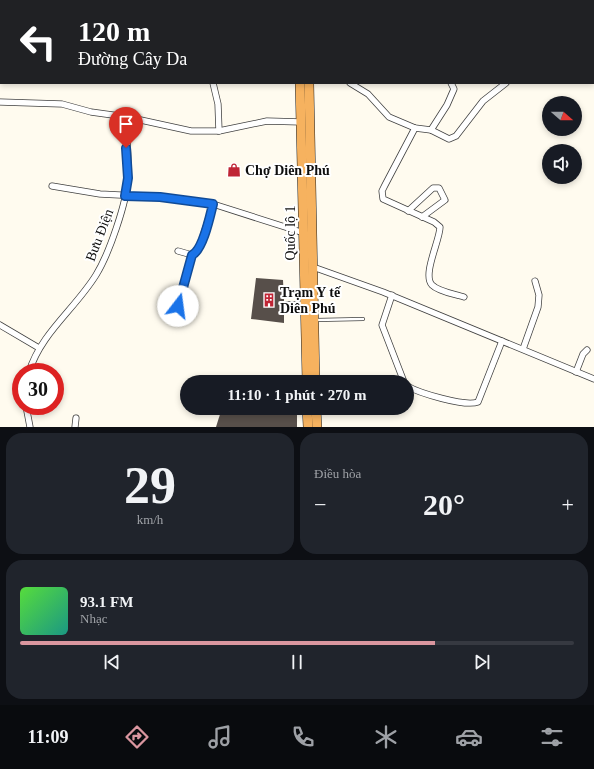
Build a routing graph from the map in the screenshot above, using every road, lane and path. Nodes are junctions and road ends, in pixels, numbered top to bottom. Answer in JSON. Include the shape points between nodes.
{"nodes":[{"id":1,"x":213,"y":84,"type":"edge"},
{"id":2,"x":300,"y":84,"type":"edge"},
{"id":3,"x":309,"y":84,"type":"edge"},
{"id":4,"x":352,"y":84,"type":"edge"},
{"id":5,"x":452,"y":84,"type":"edge"},
{"id":6,"x":505,"y":84,"type":"edge"},
{"id":7,"x":0,"y":102,"type":"edge"},
{"id":8,"x":127,"y":117,"type":"junction"},
{"id":9,"x":301,"y":122,"type":"junction"},
{"id":10,"x":415,"y":128,"type":"junction"},
{"id":11,"x":431,"y":130,"type":"junction"},
{"id":12,"x":219,"y":131,"type":"junction"},
{"id":13,"x":52,"y":186,"type":"dead end"},
{"id":14,"x":125,"y":196,"type":"junction"},
{"id":15,"x":213,"y":204,"type":"junction"},
{"id":16,"x":408,"y":211,"type":"junction"},
{"id":17,"x":422,"y":217,"type":"junction"},
{"id":18,"x":304,"y":233,"type":"junction"},
{"id":19,"x":178,"y":251,"type":"dead end"},
{"id":20,"x":192,"y":255,"type":"junction"},
{"id":21,"x":313,"y":267,"type":"junction"},
{"id":22,"x":535,"y":281,"type":"dead end"},
{"id":23,"x":392,"y":295,"type":"junction"},
{"id":24,"x":464,"y":296,"type":"dead end"},
{"id":25,"x":305,"y":304,"type":"junction"},
{"id":26,"x":284,"y":305,"type":"dead end"},
{"id":27,"x":174,"y":317,"type":"dead end"},
{"id":28,"x":363,"y":319,"type":"dead end"},
{"id":29,"x":313,"y":320,"type":"junction"},
{"id":30,"x":0,"y":325,"type":"edge"},
{"id":31,"x":502,"y":341,"type":"junction"},
{"id":32,"x":39,"y":348,"type":"junction"},
{"id":33,"x":523,"y":349,"type":"junction"},
{"id":34,"x":587,"y":350,"type":"dead end"},
{"id":35,"x":33,"y":363,"type":"edge"},
{"id":36,"x":576,"y":372,"type":"junction"},
{"id":37,"x":307,"y":375,"type":"edge"},
{"id":38,"x":315,"y":375,"type":"edge"},
{"id":39,"x":401,"y":375,"type":"edge"},
{"id":40,"x":594,"y":378,"type":"edge"},
{"id":41,"x":414,"y":389,"type":"edge"},
{"id":42,"x":28,"y":415,"type":"edge"},
{"id":43,"x":307,"y":415,"type":"edge"},
{"id":44,"x":316,"y":415,"type":"edge"},
{"id":45,"x":76,"y":418,"type":"dead end"},
{"id":46,"x":30,"y":427,"type":"edge"},
{"id":47,"x":75,"y":427,"type":"edge"},
{"id":48,"x":308,"y":427,"type":"edge"},
{"id":49,"x":317,"y":427,"type":"edge"}],
"edges":[{"from":1,"to":12,"type":"street","via":[[218,104]]},
{"from":2,"to":9,"type":"highway","name":"Quốc lộ 1"},
{"from":3,"to":21,"type":"highway","name":"Quốc lộ 1"},
{"from":4,"to":10,"type":"street","via":[[368,94],[389,118]]},
{"from":5,"to":11,"type":"street","via":[[454,89],[450,98]]},
{"from":6,"to":11,"type":"street","via":[[483,101],[452,139]]},
{"from":7,"to":8,"type":"street","via":[[62,104],[91,112]]},
{"from":8,"to":12,"type":"street","via":[[191,131]]},
{"from":8,"to":14,"type":"street","name":"Bưu Điện","via":[[128,178]]},
{"from":9,"to":12,"type":"street","via":[[267,121]]},
{"from":9,"to":18,"type":"highway","name":"Quốc lộ 1"},
{"from":10,"to":11,"type":"street"},
{"from":10,"to":16,"type":"street","via":[[382,195],[383,199]]},
{"from":13,"to":14,"type":"street"},
{"from":14,"to":15,"type":"street","via":[[160,197]]},
{"from":14,"to":32,"type":"street","name":"Bưu Điện","via":[[96,274]]},
{"from":15,"to":18,"type":"street"},
{"from":15,"to":20,"type":"street","via":[[200,246]]},
{"from":16,"to":17,"type":"street"},
{"from":16,"to":17,"type":"street","via":[[433,188],[439,188],[444,200]]},
{"from":17,"to":24,"type":"street","via":[[440,226],[429,280],[439,289]]},
{"from":18,"to":25,"type":"highway","name":"Quốc lộ 1"},
{"from":19,"to":20,"type":"street"},
{"from":20,"to":27,"type":"street"},
{"from":21,"to":23,"type":"street"},
{"from":21,"to":29,"type":"highway","name":"Quốc lộ 1"},
{"from":22,"to":33,"type":"street","via":[[538,307]]},
{"from":23,"to":31,"type":"street"},
{"from":23,"to":39,"type":"street","via":[[382,325]]},
{"from":25,"to":26,"type":"street"},
{"from":25,"to":37,"type":"highway","name":"Quốc lộ 1"},
{"from":28,"to":29,"type":"lane"},
{"from":29,"to":38,"type":"highway","name":"Quốc lộ 1"},
{"from":30,"to":32,"type":"street"},
{"from":31,"to":33,"type":"street"},
{"from":31,"to":41,"type":"street","via":[[478,402],[460,402]]},
{"from":32,"to":35,"type":"street","name":"Bưu Điện"},
{"from":33,"to":36,"type":"street"},
{"from":34,"to":36,"type":"street"},
{"from":36,"to":40,"type":"street"},
{"from":42,"to":46,"type":"street"},
{"from":43,"to":48,"type":"highway"},
{"from":44,"to":49,"type":"highway"},
{"from":45,"to":47,"type":"street"}]}
